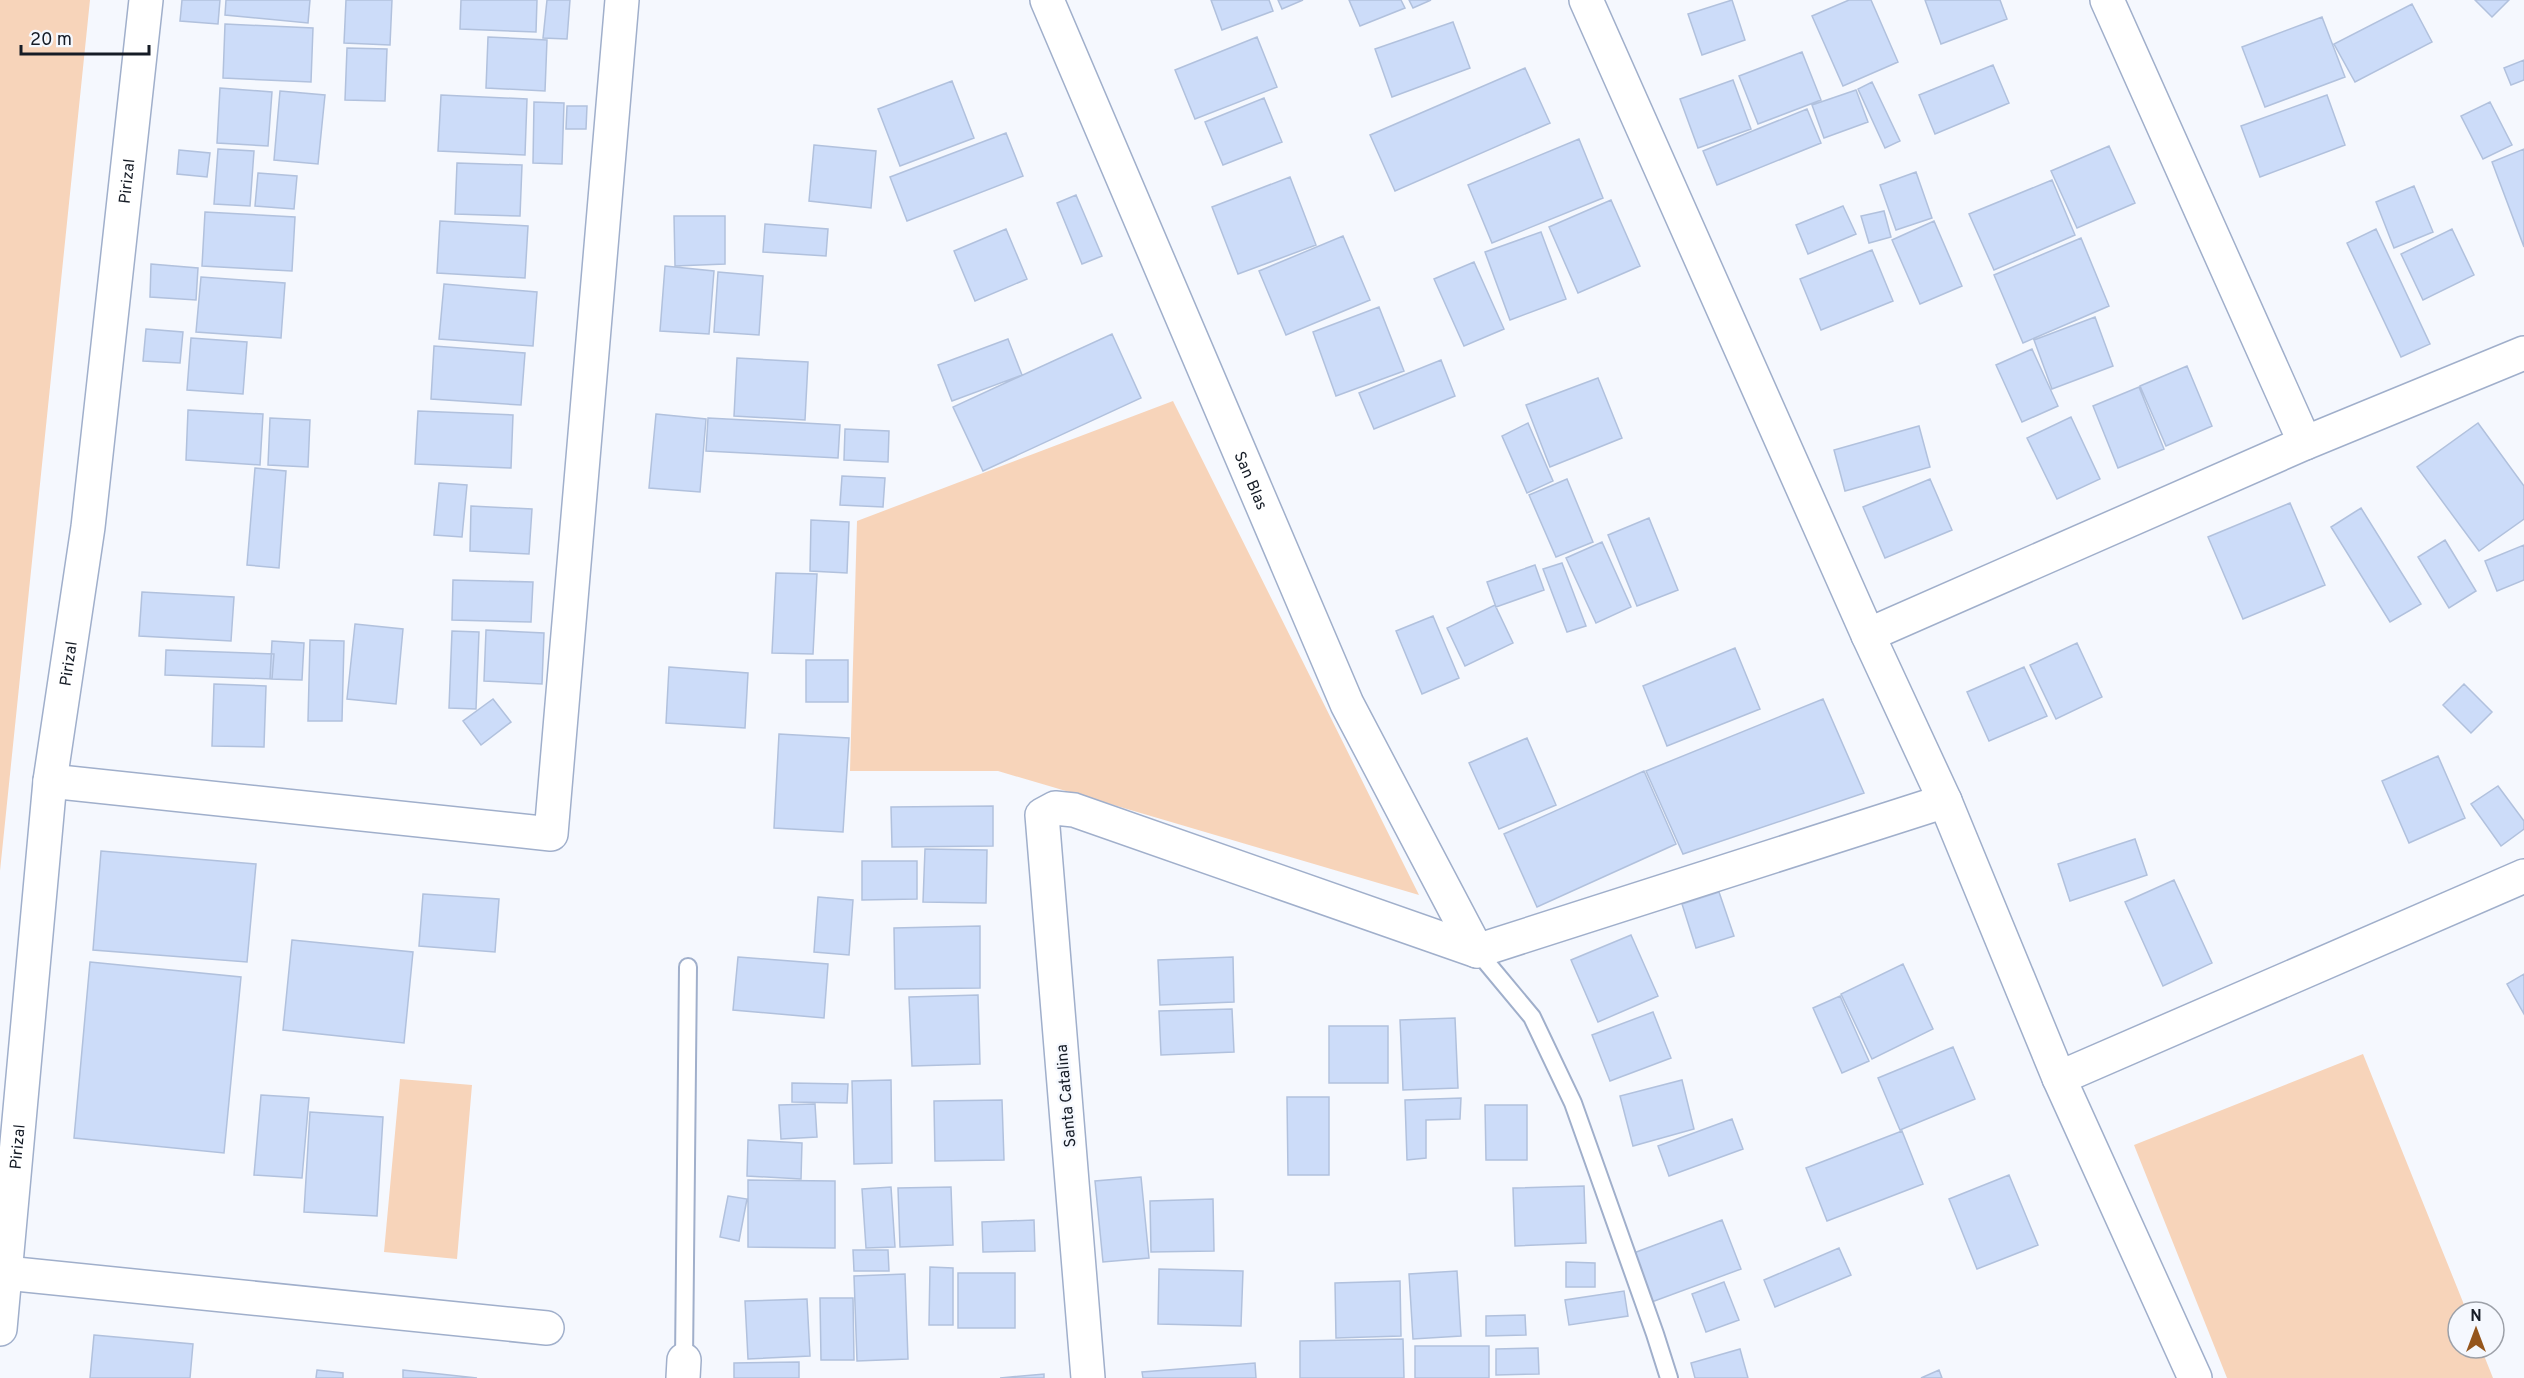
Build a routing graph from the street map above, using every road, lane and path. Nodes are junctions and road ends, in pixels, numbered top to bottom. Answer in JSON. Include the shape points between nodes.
{"nodes":[{"id":1,"x":146,"y":0,"type":"edge"},
{"id":2,"x":622,"y":0,"type":"edge"},
{"id":3,"x":1047,"y":0,"type":"edge"},
{"id":4,"x":1586,"y":0,"type":"edge"},
{"id":5,"x":2107,"y":0,"type":"edge"},
{"id":6,"x":2524,"y":353,"type":"edge"},
{"id":7,"x":2305,"y":443,"type":"junction"},
{"id":8,"x":1868,"y":635,"type":"junction"},
{"id":9,"x":50,"y":781,"type":"junction"},
{"id":10,"x":1945,"y":801,"type":"junction"},
{"id":11,"x":2524,"y":876,"type":"edge"},
{"id":12,"x":1476,"y":951,"type":"junction"},
{"id":13,"x":688,"y":967,"type":"dead end"},
{"id":14,"x":2059,"y":1078,"type":"junction"},
{"id":15,"x":6,"y":1273,"type":"junction"},
{"id":16,"x":547,"y":1328,"type":"dead end"},
{"id":17,"x":0,"y":1329,"type":"edge"},
{"id":18,"x":684,"y":1369,"type":"edge"},
{"id":19,"x":1088,"y":1378,"type":"edge"},
{"id":20,"x":1669,"y":1378,"type":"edge"},
{"id":21,"x":2195,"y":1378,"type":"edge"}],
"edges":[{"from":1,"to":9,"type":"street","name":"Pirizal","via":[[88,527]]},
{"from":2,"to":9,"type":"street","via":[[550,834]]},
{"from":3,"to":12,"type":"street","name":"San Blas","via":[[1347,704]]},
{"from":4,"to":8,"type":"street"},
{"from":5,"to":7,"type":"street"},
{"from":6,"to":7,"type":"street"},
{"from":7,"to":8,"type":"street"},
{"from":8,"to":10,"type":"street"},
{"from":9,"to":15,"type":"street","name":"Pirizal"},
{"from":10,"to":12,"type":"street"},
{"from":10,"to":14,"type":"street"},
{"from":11,"to":14,"type":"street"},
{"from":12,"to":19,"type":"street","name":"Santa Catalina","via":[[1074,810],[1055,808],[1042,814]]},
{"from":12,"to":20,"type":"lane","via":[[1532,1017],[1573,1103]]},
{"from":13,"to":18,"type":"lane"},
{"from":14,"to":21,"type":"street"},
{"from":15,"to":16,"type":"street"},
{"from":15,"to":17,"type":"street","name":"Pirizal"}]}
